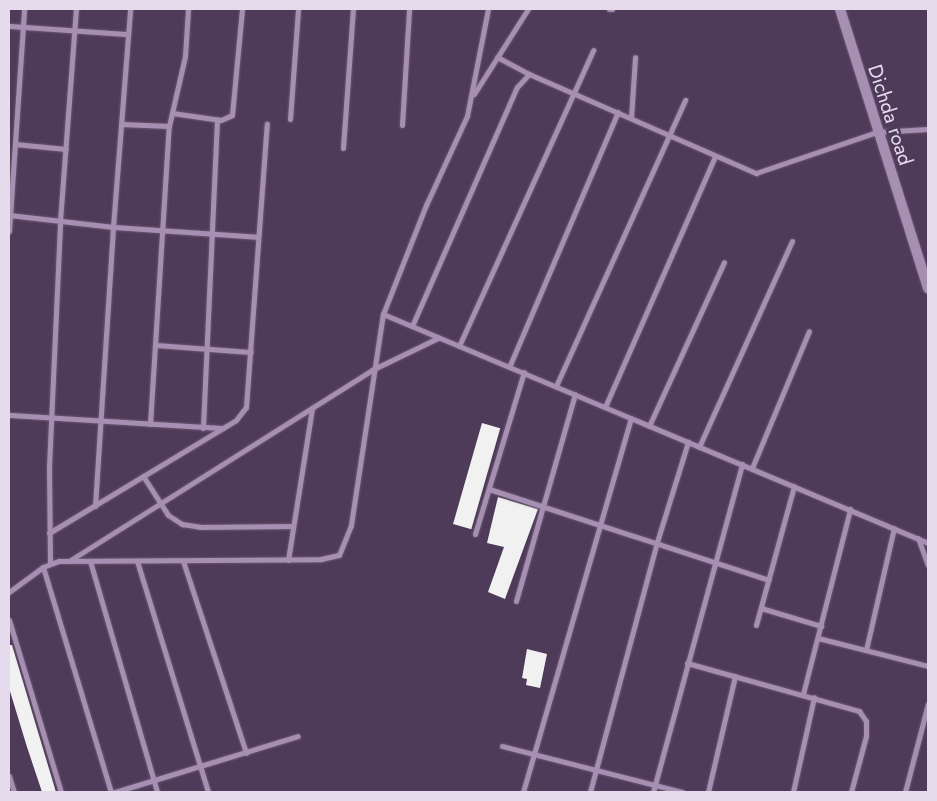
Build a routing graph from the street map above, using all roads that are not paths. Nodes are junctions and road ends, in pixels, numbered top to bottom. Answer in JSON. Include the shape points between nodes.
{"nodes":[{"id":1,"x":24,"y":9,"type":"edge"},
{"id":2,"x":76,"y":9,"type":"edge"},
{"id":3,"x":130,"y":9,"type":"edge"},
{"id":4,"x":188,"y":9,"type":"edge"},
{"id":5,"x":242,"y":9,"type":"edge"},
{"id":6,"x":298,"y":9,"type":"edge"},
{"id":7,"x":353,"y":9,"type":"edge"},
{"id":8,"x":410,"y":9,"type":"edge"},
{"id":9,"x":488,"y":9,"type":"edge"},
{"id":10,"x":528,"y":9,"type":"edge"},
{"id":11,"x":840,"y":9,"type":"edge"},
{"id":12,"x":9,"y":26,"type":"edge"},
{"id":13,"x":23,"y":27,"type":"junction"},
{"id":14,"x":75,"y":30,"type":"junction"},
{"id":15,"x":127,"y":34,"type":"junction"},
{"id":16,"x":593,"y":50,"type":"dead end"},
{"id":17,"x":497,"y":57,"type":"junction"},
{"id":18,"x":635,"y":57,"type":"dead end"},
{"id":19,"x":529,"y":74,"type":"junction"},
{"id":20,"x":573,"y":92,"type":"junction"},
{"id":21,"x":472,"y":96,"type":"junction"},
{"id":22,"x":685,"y":100,"type":"dead end"},
{"id":23,"x":618,"y":112,"type":"junction"},
{"id":24,"x":172,"y":113,"type":"junction"},
{"id":25,"x":631,"y":118,"type":"junction"},
{"id":26,"x":217,"y":119,"type":"junction"},
{"id":27,"x":290,"y":119,"type":"dead end"},
{"id":28,"x":121,"y":124,"type":"junction"},
{"id":29,"x":267,"y":124,"type":"dead end"},
{"id":30,"x":402,"y":125,"type":"dead end"},
{"id":31,"x":169,"y":126,"type":"junction"},
{"id":32,"x":928,"y":129,"type":"edge"},
{"id":33,"x":877,"y":132,"type":"junction"},
{"id":34,"x":669,"y":136,"type":"junction"},
{"id":35,"x":15,"y":144,"type":"junction"},
{"id":36,"x":343,"y":148,"type":"dead end"},
{"id":37,"x":66,"y":149,"type":"junction"},
{"id":38,"x":715,"y":156,"type":"junction"},
{"id":39,"x":9,"y":215,"type":"edge"},
{"id":40,"x":60,"y":221,"type":"junction"},
{"id":41,"x":113,"y":227,"type":"junction"},
{"id":42,"x":161,"y":230,"type":"junction"},
{"id":43,"x":9,"y":231,"type":"edge"},
{"id":44,"x":210,"y":234,"type":"junction"},
{"id":45,"x":258,"y":237,"type":"junction"},
{"id":46,"x":792,"y":241,"type":"dead end"},
{"id":47,"x":724,"y":262,"type":"dead end"},
{"id":48,"x":928,"y":288,"type":"edge"},
{"id":49,"x":383,"y":314,"type":"junction"},
{"id":50,"x":412,"y":326,"type":"junction"},
{"id":51,"x":810,"y":331,"type":"dead end"},
{"id":52,"x":438,"y":338,"type":"junction"},
{"id":53,"x":154,"y":345,"type":"junction"},
{"id":54,"x":460,"y":346,"type":"junction"},
{"id":55,"x":206,"y":349,"type":"junction"},
{"id":56,"x":251,"y":352,"type":"junction"},
{"id":57,"x":510,"y":365,"type":"junction"},
{"id":58,"x":372,"y":370,"type":"junction"},
{"id":59,"x":524,"y":372,"type":"junction"},
{"id":60,"x":556,"y":386,"type":"junction"},
{"id":61,"x":575,"y":394,"type":"junction"},
{"id":62,"x":605,"y":406,"type":"junction"},
{"id":63,"x":312,"y":408,"type":"junction"},
{"id":64,"x":9,"y":415,"type":"edge"},
{"id":65,"x":51,"y":418,"type":"junction"},
{"id":66,"x":631,"y":418,"type":"junction"},
{"id":67,"x":101,"y":421,"type":"junction"},
{"id":68,"x":150,"y":424,"type":"junction"},
{"id":69,"x":650,"y":426,"type":"junction"},
{"id":70,"x":203,"y":428,"type":"junction"},
{"id":71,"x":223,"y":428,"type":"junction"},
{"id":72,"x":688,"y":442,"type":"junction"},
{"id":73,"x":700,"y":447,"type":"junction"},
{"id":74,"x":742,"y":464,"type":"junction"},
{"id":75,"x":752,"y":468,"type":"junction"},
{"id":76,"x":143,"y":476,"type":"junction"},
{"id":77,"x":794,"y":486,"type":"junction"},
{"id":78,"x":489,"y":489,"type":"junction"},
{"id":79,"x":160,"y":504,"type":"junction"},
{"id":80,"x":95,"y":506,"type":"junction"},
{"id":81,"x":545,"y":506,"type":"junction"},
{"id":82,"x":850,"y":509,"type":"junction"},
{"id":83,"x":598,"y":523,"type":"junction"},
{"id":84,"x":293,"y":526,"type":"junction"},
{"id":85,"x":894,"y":528,"type":"junction"},
{"id":86,"x":49,"y":533,"type":"junction"},
{"id":87,"x":475,"y":534,"type":"dead end"},
{"id":88,"x":918,"y":538,"type":"junction"},
{"id":89,"x":657,"y":542,"type":"junction"},
{"id":90,"x":928,"y":543,"type":"edge"},
{"id":91,"x":288,"y":560,"type":"junction"},
{"id":92,"x":714,"y":560,"type":"junction"},
{"id":93,"x":69,"y":561,"type":"junction"},
{"id":94,"x":90,"y":561,"type":"junction"},
{"id":95,"x":137,"y":561,"type":"junction"},
{"id":96,"x":183,"y":561,"type":"junction"},
{"id":97,"x":50,"y":563,"type":"junction"},
{"id":98,"x":928,"y":566,"type":"edge"},
{"id":99,"x":43,"y":567,"type":"junction"},
{"id":100,"x":769,"y":580,"type":"junction"},
{"id":101,"x":9,"y":592,"type":"edge"},
{"id":102,"x":516,"y":601,"type":"dead end"},
{"id":103,"x":761,"y":608,"type":"junction"},
{"id":104,"x":9,"y":620,"type":"edge"},
{"id":105,"x":756,"y":625,"type":"dead end"},
{"id":106,"x":820,"y":626,"type":"junction"},
{"id":107,"x":818,"y":638,"type":"junction"},
{"id":108,"x":866,"y":650,"type":"junction"},
{"id":109,"x":687,"y":663,"type":"junction"},
{"id":110,"x":928,"y":666,"type":"edge"},
{"id":111,"x":735,"y":676,"type":"junction"},
{"id":112,"x":803,"y":694,"type":"junction"},
{"id":113,"x":814,"y":697,"type":"junction"},
{"id":114,"x":928,"y":704,"type":"edge"},
{"id":115,"x":927,"y":713,"type":"edge"},
{"id":116,"x":298,"y":736,"type":"dead end"},
{"id":117,"x":502,"y":746,"type":"dead end"},
{"id":118,"x":246,"y":753,"type":"junction"},
{"id":119,"x":533,"y":753,"type":"junction"},
{"id":120,"x":200,"y":766,"type":"junction"},
{"id":121,"x":596,"y":770,"type":"junction"},
{"id":122,"x":9,"y":776,"type":"edge"},
{"id":123,"x":154,"y":781,"type":"junction"},
{"id":124,"x":655,"y":786,"type":"junction"},
{"id":125,"x":14,"y":792,"type":"edge"},
{"id":126,"x":62,"y":792,"type":"edge"},
{"id":127,"x":111,"y":792,"type":"edge"},
{"id":128,"x":115,"y":792,"type":"edge"},
{"id":129,"x":157,"y":792,"type":"edge"},
{"id":130,"x":208,"y":792,"type":"edge"},
{"id":131,"x":523,"y":792,"type":"edge"},
{"id":132,"x":590,"y":792,"type":"edge"},
{"id":133,"x":654,"y":792,"type":"edge"},
{"id":134,"x":682,"y":792,"type":"edge"},
{"id":135,"x":708,"y":792,"type":"edge"},
{"id":136,"x":793,"y":792,"type":"edge"},
{"id":137,"x":851,"y":792,"type":"edge"},
{"id":138,"x":905,"y":792,"type":"edge"}],
"edges":[{"from":1,"to":13,"type":"street"},
{"from":2,"to":14,"type":"street"},
{"from":3,"to":15,"type":"street"},
{"from":4,"to":24,"type":"street","via":[[185,56]]},
{"from":5,"to":26,"type":"street","via":[[235,108],[228,118]]},
{"from":6,"to":27,"type":"street"},
{"from":7,"to":36,"type":"street"},
{"from":8,"to":30,"type":"street"},
{"from":9,"to":21,"type":"street"},
{"from":10,"to":17,"type":"street"},
{"from":11,"to":33,"type":"main road","name":"Dichda road"},
{"from":12,"to":13,"type":"street"},
{"from":13,"to":14,"type":"street"},
{"from":13,"to":35,"type":"street"},
{"from":14,"to":15,"type":"street"},
{"from":14,"to":37,"type":"street"},
{"from":15,"to":28,"type":"street"},
{"from":16,"to":20,"type":"street"},
{"from":17,"to":19,"type":"street"},
{"from":17,"to":21,"type":"street"},
{"from":18,"to":25,"type":"street"},
{"from":19,"to":20,"type":"street"},
{"from":19,"to":50,"type":"street","via":[[517,87]]},
{"from":20,"to":23,"type":"street"},
{"from":20,"to":54,"type":"street"},
{"from":21,"to":49,"type":"street","via":[[458,138],[426,204]]},
{"from":22,"to":34,"type":"street"},
{"from":23,"to":25,"type":"street"},
{"from":23,"to":57,"type":"street"},
{"from":24,"to":26,"type":"street"},
{"from":24,"to":31,"type":"street"},
{"from":25,"to":34,"type":"street"},
{"from":26,"to":44,"type":"street"},
{"from":28,"to":31,"type":"street"},
{"from":28,"to":41,"type":"street"},
{"from":29,"to":45,"type":"street"},
{"from":31,"to":42,"type":"street"},
{"from":32,"to":33,"type":"street"},
{"from":33,"to":38,"type":"street","via":[[764,172],[748,171]]},
{"from":33,"to":48,"type":"main road","name":"Dichda road"},
{"from":34,"to":38,"type":"street"},
{"from":34,"to":60,"type":"street"},
{"from":35,"to":37,"type":"street"},
{"from":35,"to":39,"type":"street"},
{"from":37,"to":40,"type":"street"},
{"from":38,"to":62,"type":"street"},
{"from":39,"to":40,"type":"street"},
{"from":39,"to":43,"type":"street"},
{"from":40,"to":41,"type":"street"},
{"from":40,"to":65,"type":"street"},
{"from":41,"to":42,"type":"street"},
{"from":41,"to":67,"type":"street"},
{"from":42,"to":44,"type":"street"},
{"from":42,"to":53,"type":"street"},
{"from":44,"to":45,"type":"street"},
{"from":44,"to":55,"type":"street"},
{"from":45,"to":56,"type":"street"},
{"from":46,"to":73,"type":"street"},
{"from":47,"to":69,"type":"street"},
{"from":49,"to":50,"type":"street"},
{"from":49,"to":58,"type":"street"},
{"from":50,"to":52,"type":"street"},
{"from":51,"to":75,"type":"street"},
{"from":52,"to":54,"type":"street"},
{"from":52,"to":58,"type":"street"},
{"from":53,"to":55,"type":"street"},
{"from":53,"to":68,"type":"street"},
{"from":54,"to":57,"type":"street"},
{"from":55,"to":56,"type":"street"},
{"from":55,"to":70,"type":"street"},
{"from":56,"to":71,"type":"street","via":[[246,407],[236,420]]},
{"from":57,"to":59,"type":"street"},
{"from":58,"to":63,"type":"street"},
{"from":58,"to":91,"type":"street","via":[[344,548],[330,558]]},
{"from":59,"to":60,"type":"street"},
{"from":59,"to":78,"type":"street"},
{"from":60,"to":61,"type":"street"},
{"from":61,"to":62,"type":"street"},
{"from":61,"to":81,"type":"street"},
{"from":62,"to":66,"type":"street"},
{"from":63,"to":79,"type":"street"},
{"from":63,"to":84,"type":"street"},
{"from":64,"to":65,"type":"street"},
{"from":65,"to":67,"type":"street"},
{"from":65,"to":86,"type":"street"},
{"from":66,"to":69,"type":"street"},
{"from":66,"to":83,"type":"street"},
{"from":67,"to":68,"type":"street"},
{"from":67,"to":80,"type":"street"},
{"from":68,"to":70,"type":"street"},
{"from":69,"to":72,"type":"street"},
{"from":70,"to":71,"type":"street"},
{"from":71,"to":76,"type":"street"},
{"from":72,"to":73,"type":"street"},
{"from":72,"to":89,"type":"street"},
{"from":73,"to":74,"type":"street"},
{"from":74,"to":75,"type":"street"},
{"from":74,"to":92,"type":"street"},
{"from":75,"to":77,"type":"street"},
{"from":76,"to":79,"type":"street"},
{"from":76,"to":80,"type":"street"},
{"from":77,"to":82,"type":"street"},
{"from":77,"to":100,"type":"street"},
{"from":78,"to":81,"type":"street"},
{"from":78,"to":87,"type":"street"},
{"from":79,"to":84,"type":"street","via":[[174,521],[190,526]]},
{"from":79,"to":93,"type":"street"},
{"from":80,"to":86,"type":"street"},
{"from":81,"to":83,"type":"street"},
{"from":81,"to":102,"type":"street"},
{"from":82,"to":85,"type":"street"},
{"from":82,"to":106,"type":"street"},
{"from":83,"to":89,"type":"street"},
{"from":83,"to":119,"type":"street"},
{"from":84,"to":91,"type":"street"},
{"from":85,"to":88,"type":"street"},
{"from":85,"to":108,"type":"street"},
{"from":86,"to":97,"type":"street"},
{"from":88,"to":90,"type":"street"},
{"from":88,"to":98,"type":"street"},
{"from":89,"to":92,"type":"street"},
{"from":89,"to":121,"type":"street"},
{"from":91,"to":96,"type":"street"},
{"from":92,"to":100,"type":"street"},
{"from":92,"to":109,"type":"street"},
{"from":93,"to":94,"type":"street"},
{"from":93,"to":97,"type":"street"},
{"from":94,"to":95,"type":"street"},
{"from":94,"to":123,"type":"street"},
{"from":95,"to":96,"type":"street"},
{"from":95,"to":120,"type":"street"},
{"from":96,"to":118,"type":"street"},
{"from":97,"to":99,"type":"street"},
{"from":99,"to":101,"type":"street"},
{"from":99,"to":127,"type":"street"},
{"from":100,"to":103,"type":"street"},
{"from":103,"to":105,"type":"street"},
{"from":103,"to":106,"type":"street"},
{"from":104,"to":126,"type":"street"},
{"from":106,"to":107,"type":"street"},
{"from":107,"to":108,"type":"street"},
{"from":107,"to":112,"type":"street"},
{"from":108,"to":110,"type":"street"},
{"from":109,"to":111,"type":"street"},
{"from":109,"to":124,"type":"street"},
{"from":111,"to":112,"type":"street"},
{"from":111,"to":135,"type":"street"},
{"from":112,"to":113,"type":"street"},
{"from":113,"to":136,"type":"street"},
{"from":113,"to":137,"type":"street","via":[[859,711],[866,721],[864,746]]},
{"from":114,"to":115,"type":"street"},
{"from":115,"to":138,"type":"street"},
{"from":116,"to":118,"type":"street"},
{"from":117,"to":119,"type":"street"},
{"from":118,"to":120,"type":"street"},
{"from":119,"to":121,"type":"street"},
{"from":119,"to":131,"type":"street"},
{"from":120,"to":123,"type":"street"},
{"from":120,"to":130,"type":"street"},
{"from":121,"to":124,"type":"street"},
{"from":121,"to":132,"type":"street"},
{"from":122,"to":125,"type":"street"},
{"from":123,"to":128,"type":"street"},
{"from":123,"to":129,"type":"street"},
{"from":124,"to":133,"type":"street"},
{"from":124,"to":134,"type":"street"}]}
